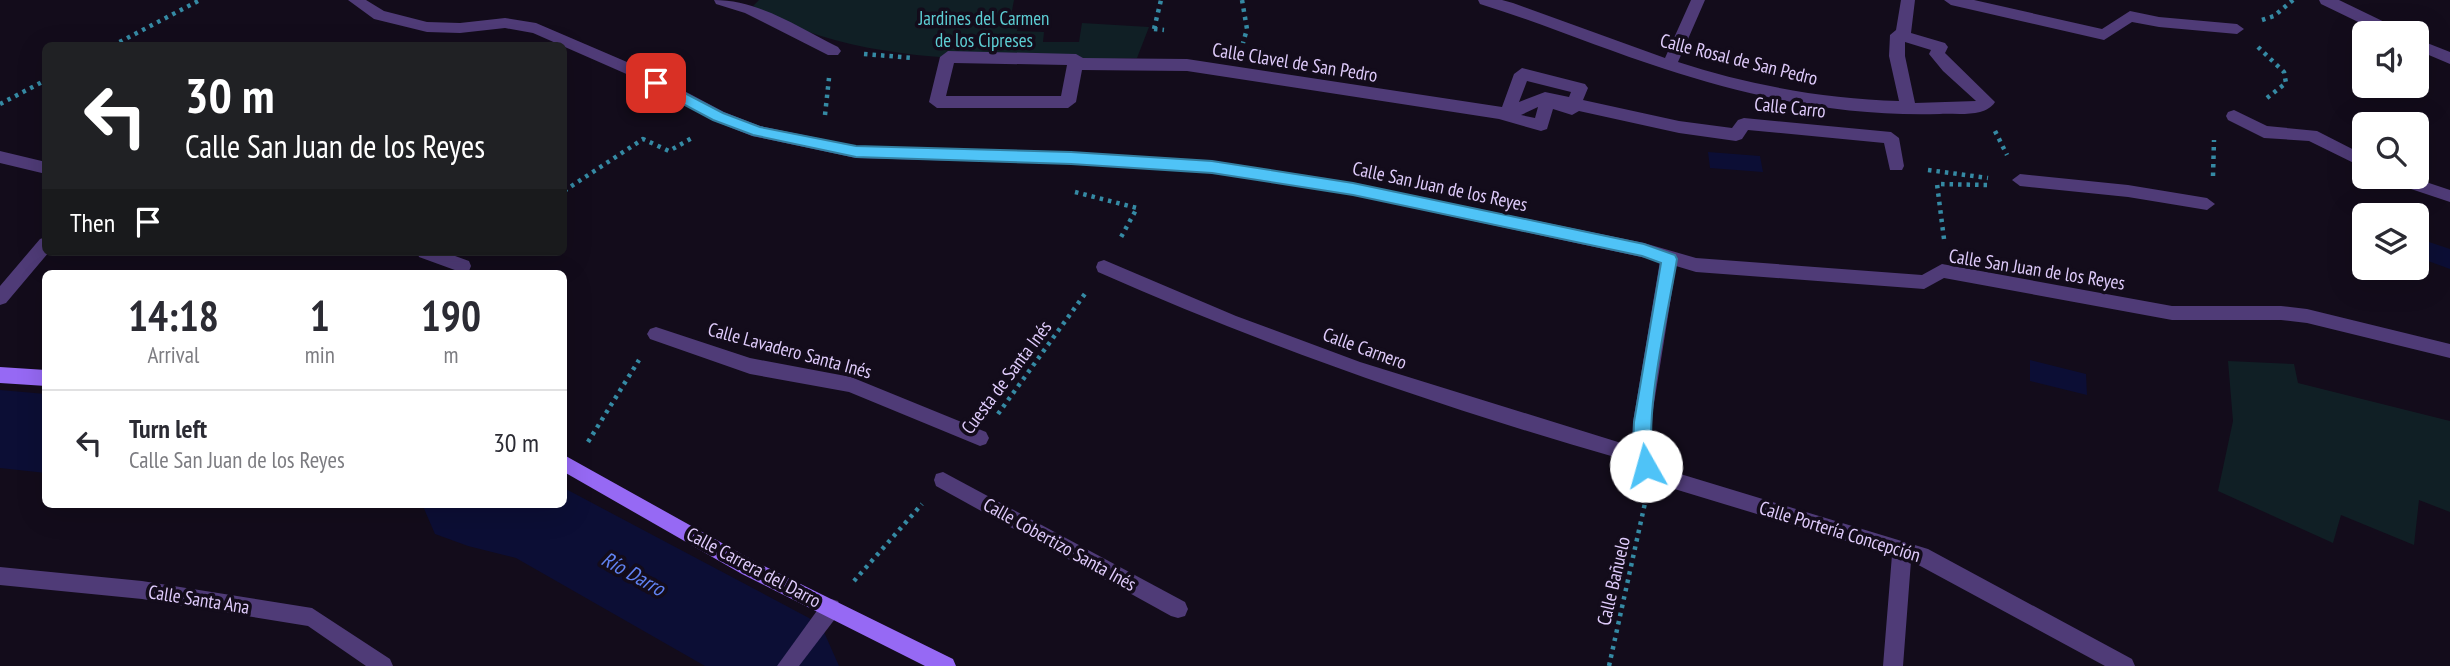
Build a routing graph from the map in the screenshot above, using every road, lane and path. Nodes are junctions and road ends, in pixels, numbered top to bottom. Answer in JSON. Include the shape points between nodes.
{"nodes":[{"id":1,"x":200,"y":0,"type":"edge"},
{"id":2,"x":355,"y":0,"type":"edge"},
{"id":3,"x":721,"y":0,"type":"edge"},
{"id":4,"x":1485,"y":0,"type":"edge"},
{"id":5,"x":1698,"y":0,"type":"edge"},
{"id":6,"x":1908,"y":0,"type":"edge"},
{"id":7,"x":1951,"y":0,"type":"edge"},
{"id":8,"x":2293,"y":0,"type":"edge"},
{"id":9,"x":2326,"y":0,"type":"edge"},
{"id":10,"x":2274,"y":16,"type":"dead end"},
{"id":11,"x":2369,"y":21,"type":"edge"},
{"id":12,"x":2237,"y":29,"type":"dead end"},
{"id":13,"x":1903,"y":37,"type":"junction"},
{"id":14,"x":119,"y":42,"type":"edge"},
{"id":15,"x":2255,"y":46,"type":"dead end"},
{"id":16,"x":2429,"y":49,"type":"edge"},
{"id":17,"x":833,"y":51,"type":"junction"},
{"id":18,"x":2450,"y":58,"type":"edge"},
{"id":19,"x":946,"y":60,"type":"junction"},
{"id":20,"x":1075,"y":64,"type":"junction"},
{"id":21,"x":1669,"y":65,"type":"junction"},
{"id":22,"x":42,"y":82,"type":"edge"},
{"id":23,"x":0,"y":104,"type":"edge"},
{"id":24,"x":1571,"y":104,"type":"junction"},
{"id":25,"x":1982,"y":105,"type":"junction"},
{"id":26,"x":1908,"y":107,"type":"junction"},
{"id":27,"x":1507,"y":114,"type":"junction"},
{"id":28,"x":2234,"y":116,"type":"junction"},
{"id":29,"x":823,"y":128,"type":"dead end"},
{"id":30,"x":704,"y":132,"type":"dead end"},
{"id":31,"x":2352,"y":156,"type":"edge"},
{"id":32,"x":0,"y":157,"type":"edge"},
{"id":33,"x":1896,"y":166,"type":"joint"},
{"id":34,"x":42,"y":167,"type":"edge"},
{"id":35,"x":2020,"y":180,"type":"joint"},
{"id":36,"x":567,"y":189,"type":"edge"},
{"id":37,"x":2429,"y":189,"type":"edge"},
{"id":38,"x":1064,"y":190,"type":"dead end"},
{"id":39,"x":2450,"y":196,"type":"edge"},
{"id":40,"x":2207,"y":204,"type":"joint"},
{"id":41,"x":1944,"y":243,"type":"dead end"},
{"id":42,"x":42,"y":249,"type":"edge"},
{"id":43,"x":436,"y":256,"type":"edge"},
{"id":44,"x":1669,"y":259,"type":"junction"},
{"id":45,"x":463,"y":266,"type":"dead end"},
{"id":46,"x":1104,"y":267,"type":"junction"},
{"id":47,"x":0,"y":298,"type":"edge"},
{"id":48,"x":656,"y":334,"type":"joint"},
{"id":49,"x":2450,"y":351,"type":"edge"},
{"id":50,"x":0,"y":374,"type":"edge"},
{"id":51,"x":42,"y":378,"type":"edge"},
{"id":52,"x":980,"y":438,"type":"joint"},
{"id":53,"x":1618,"y":450,"type":"dead end"},
{"id":54,"x":568,"y":465,"type":"edge"},
{"id":55,"x":943,"y":480,"type":"joint"},
{"id":56,"x":1645,"y":502,"type":"dead end"},
{"id":57,"x":1902,"y":549,"type":"junction"},
{"id":58,"x":0,"y":576,"type":"edge"},
{"id":59,"x":831,"y":608,"type":"junction"},
{"id":60,"x":1178,"y":609,"type":"dead end"},
{"id":61,"x":383,"y":666,"type":"edge"},
{"id":62,"x":788,"y":666,"type":"edge"},
{"id":63,"x":946,"y":666,"type":"edge"},
{"id":64,"x":1609,"y":666,"type":"edge"},
{"id":65,"x":1893,"y":666,"type":"edge"},
{"id":66,"x":2125,"y":666,"type":"edge"}],
"edges":[{"from":1,"to":14,"type":"path"},
{"from":2,"to":44,"type":"street","name":"Calle San Juan de los Reyes","via":[[379,15],[427,27],[505,23],[536,28],[636,72],[728,120],[772,135],[856,152],[1212,167],[1353,189]]},
{"from":3,"to":17,"type":"street","via":[[750,9]]},
{"from":4,"to":21,"type":"street","name":"Calle Rosal de San Pedro"},
{"from":5,"to":21,"type":"street"},
{"from":6,"to":13,"type":"street"},
{"from":7,"to":12,"type":"street","via":[[2104,35],[2130,16]]},
{"from":8,"to":10,"type":"path"},
{"from":9,"to":11,"type":"street"},
{"from":13,"to":25,"type":"street","via":[[1940,47],[1937,54],[1953,75],[1965,80],[1986,102]]},
{"from":13,"to":26,"type":"street","via":[[1898,35],[1897,56]]},
{"from":15,"to":28,"type":"path","via":[[2284,72],[2286,83],[2273,97],[2247,105]]},
{"from":16,"to":18,"type":"street"},
{"from":17,"to":19,"type":"path"},
{"from":17,"to":29,"type":"path"},
{"from":19,"to":20,"type":"street","name":"Calle Clavel de San Pedro","via":[[1076,60]]},
{"from":19,"to":20,"type":"street","via":[[937,102],[1069,102]]},
{"from":20,"to":27,"type":"street","name":"Calle Clavel de San Pedro","via":[[1187,65]]},
{"from":21,"to":26,"type":"street","name":"Calle Rosal de San Pedro","via":[[1826,100]]},
{"from":22,"to":23,"type":"path"},
{"from":24,"to":27,"type":"street","via":[[1545,98]]},
{"from":24,"to":27,"type":"street","name":"Calle Clavel de San Pedro","via":[[1572,109],[1546,102],[1541,125]]},
{"from":24,"to":27,"type":"street","via":[[1580,88],[1522,74]]},
{"from":24,"to":33,"type":"street","name":"Calle Carro","via":[[1736,135],[1744,124],[1891,138]]},
{"from":25,"to":26,"type":"street","name":"Calle Rosal de San Pedro"},
{"from":25,"to":35,"type":"path"},
{"from":28,"to":31,"type":"street","via":[[2264,132],[2311,135]]},
{"from":28,"to":40,"type":"path","via":[[2214,133],[2215,166]]},
{"from":30,"to":36,"type":"path","via":[[669,151],[643,139]]},
{"from":32,"to":34,"type":"street"},
{"from":33,"to":41,"type":"path","via":[[1992,178],[1993,185],[1937,184]]},
{"from":35,"to":40,"type":"street"},
{"from":37,"to":39,"type":"street"},
{"from":38,"to":46,"type":"path","name":"Cuesta de Santa Inés","via":[[1137,208]]},
{"from":42,"to":47,"type":"street"},
{"from":43,"to":45,"type":"street"},
{"from":44,"to":49,"type":"street","name":"Calle San Juan de los Reyes","via":[[1696,265],[1924,282],[1942,271],[2172,313],[2307,316]]},
{"from":44,"to":57,"type":"street","name":"Calle Portería Concepción","via":[[1642,422],[1641,451],[1646,466],[1658,476]]},
{"from":46,"to":52,"type":"path","name":"Cuesta de Santa Inés"},
{"from":46,"to":53,"type":"street","name":"Calle Carnero","via":[[1198,310],[1478,411]]},
{"from":48,"to":52,"type":"street","name":"Calle Lavadero Santa Inés","via":[[750,366],[851,385]]},
{"from":48,"to":54,"type":"path"},
{"from":50,"to":51,"type":"street"},
{"from":54,"to":59,"type":"street","name":"Calle Carrera del Darro","via":[[749,568]]},
{"from":55,"to":59,"type":"path"},
{"from":55,"to":60,"type":"street","name":"Calle Cobertizo Santa Inés"},
{"from":56,"to":64,"type":"path","name":"Calle Bañuelo"},
{"from":57,"to":65,"type":"street"},
{"from":57,"to":66,"type":"street","name":"Calle Portería Concepción","via":[[1921,555]]},
{"from":58,"to":61,"type":"street","name":"Calle Santa Ana","via":[[142,590],[312,617]]},
{"from":59,"to":62,"type":"street"},
{"from":59,"to":63,"type":"street","name":"Calle Carrera del Darro"}]}
